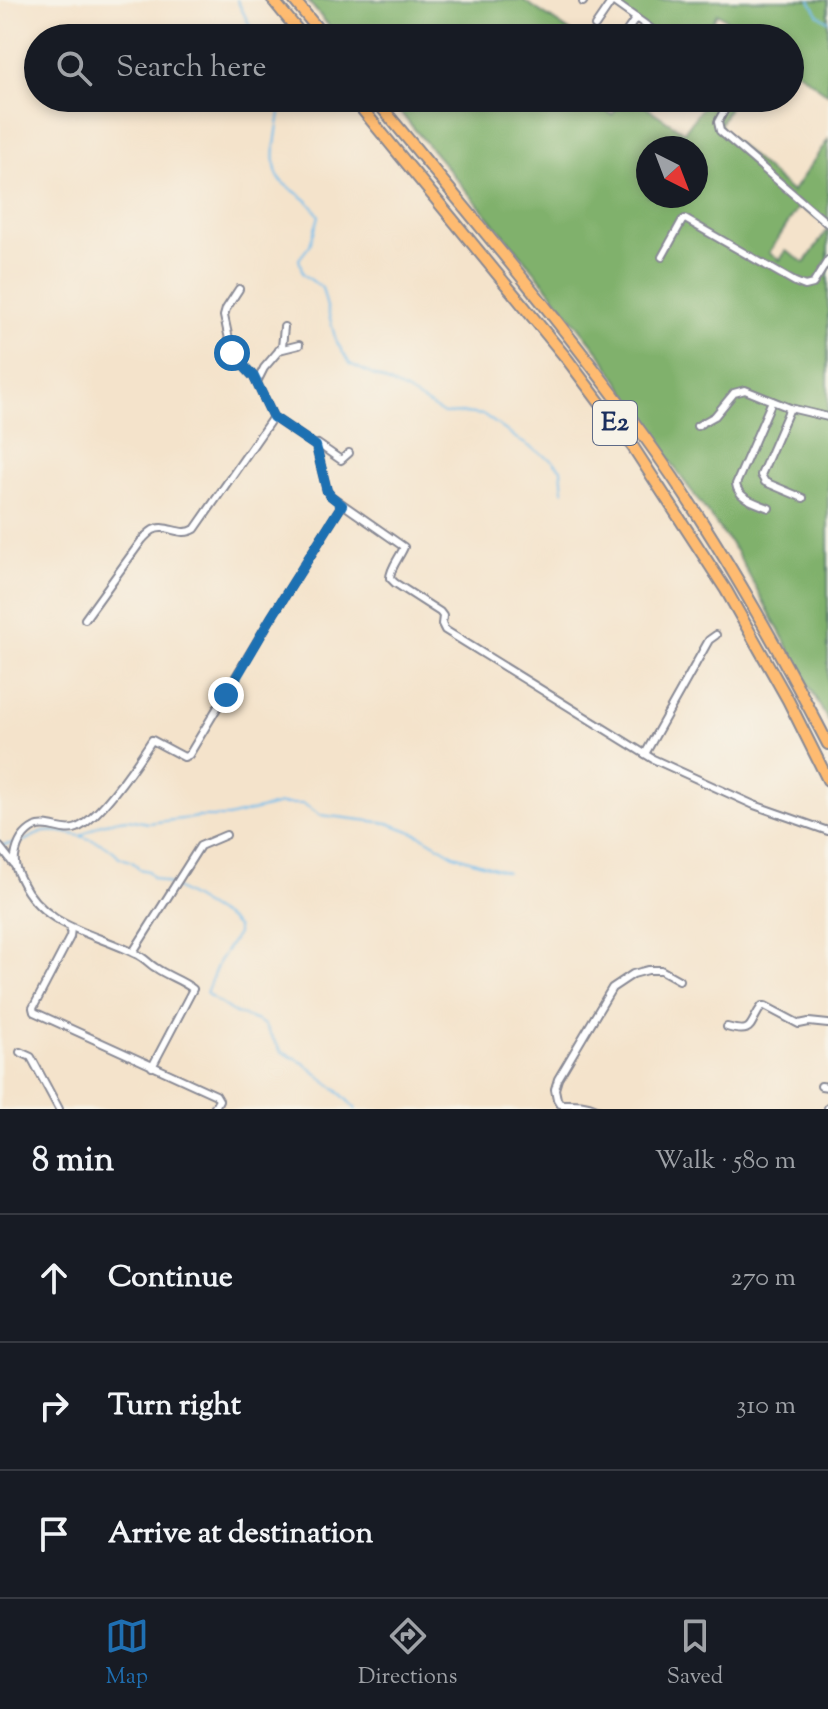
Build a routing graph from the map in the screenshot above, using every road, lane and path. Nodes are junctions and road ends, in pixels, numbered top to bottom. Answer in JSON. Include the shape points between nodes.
{"nodes":[{"id":1,"x":273,"y":0,"type":"edge"},
{"id":2,"x":294,"y":0,"type":"edge"},
{"id":3,"x":612,"y":0,"type":"edge"},
{"id":4,"x":636,"y":18,"type":"junction"},
{"id":5,"x":293,"y":24,"type":"edge"},
{"id":6,"x":314,"y":24,"type":"edge"},
{"id":7,"x":596,"y":24,"type":"edge"},
{"id":8,"x":632,"y":24,"type":"edge"},
{"id":9,"x":644,"y":24,"type":"edge"},
{"id":10,"x":364,"y":112,"type":"edge"},
{"id":11,"x":385,"y":112,"type":"edge"},
{"id":12,"x":723,"y":112,"type":"edge"},
{"id":13,"x":828,"y":224,"type":"edge"},
{"id":14,"x":662,"y":257,"type":"dead end"},
{"id":15,"x":828,"y":260,"type":"edge"},
{"id":16,"x":239,"y":289,"type":"dead end"},
{"id":17,"x":284,"y":327,"type":"dead end"},
{"id":18,"x":299,"y":345,"type":"dead end"},
{"id":19,"x":279,"y":350,"type":"junction"},
{"id":20,"x":257,"y":382,"type":"junction"},
{"id":21,"x":772,"y":401,"type":"junction"},
{"id":22,"x":790,"y":408,"type":"junction"},
{"id":23,"x":273,"y":417,"type":"junction"},
{"id":24,"x":828,"y":417,"type":"edge"},
{"id":25,"x":697,"y":426,"type":"dead end"},
{"id":26,"x":316,"y":446,"type":"junction"},
{"id":27,"x":349,"y":453,"type":"dead end"},
{"id":28,"x":803,"y":498,"type":"dead end"},
{"id":29,"x":342,"y":505,"type":"junction"},
{"id":30,"x":769,"y":508,"type":"dead end"},
{"id":31,"x":85,"y":619,"type":"dead end"},
{"id":32,"x":716,"y":635,"type":"dead end"},
{"id":33,"x":828,"y":744,"type":"edge"},
{"id":34,"x":645,"y":754,"type":"junction"},
{"id":35,"x":828,"y":780,"type":"edge"},
{"id":36,"x":828,"y":831,"type":"edge"},
{"id":37,"x":226,"y":835,"type":"dead end"},
{"id":38,"x":0,"y":847,"type":"edge"},
{"id":39,"x":15,"y":866,"type":"junction"},
{"id":40,"x":71,"y":928,"type":"junction"},
{"id":41,"x":133,"y":952,"type":"junction"},
{"id":42,"x":679,"y":980,"type":"dead end"},
{"id":43,"x":828,"y":1024,"type":"edge"},
{"id":44,"x":727,"y":1027,"type":"dead end"},
{"id":45,"x":20,"y":1052,"type":"dead end"},
{"id":46,"x":152,"y":1067,"type":"junction"},
{"id":47,"x":59,"y":1109,"type":"edge"},
{"id":48,"x":214,"y":1109,"type":"edge"},
{"id":49,"x":597,"y":1109,"type":"edge"}],
"edges":[{"from":1,"to":5,"type":"highway"},
{"from":2,"to":6,"type":"highway"},
{"from":3,"to":4,"type":"street"},
{"from":3,"to":7,"type":"street"},
{"from":4,"to":8,"type":"street"},
{"from":4,"to":9,"type":"street"},
{"from":10,"to":35,"type":"highway","number":"E2","via":[[633,447],[726,590]]},
{"from":11,"to":33,"type":"highway","number":"E2","via":[[645,437],[745,593]]},
{"from":12,"to":13,"type":"street","via":[[720,131]]},
{"from":14,"to":15,"type":"street","via":[[685,219],[805,286],[813,284]]},
{"from":16,"to":20,"type":"street","via":[[224,316],[229,343]]},
{"from":17,"to":19,"type":"street"},
{"from":18,"to":19,"type":"street"},
{"from":19,"to":20,"type":"street"},
{"from":20,"to":23,"type":"street"},
{"from":21,"to":22,"type":"street"},
{"from":21,"to":25,"type":"street","via":[[739,390]]},
{"from":21,"to":30,"type":"street","via":[[736,484],[741,496]]},
{"from":22,"to":24,"type":"street"},
{"from":22,"to":28,"type":"street","via":[[761,475],[765,482]]},
{"from":23,"to":26,"type":"street"},
{"from":23,"to":31,"type":"street","via":[[195,529],[153,530]]},
{"from":26,"to":27,"type":"street","via":[[341,460]]},
{"from":26,"to":29,"type":"street","via":[[327,491]]},
{"from":29,"to":34,"type":"street","via":[[404,547],[390,578],[442,614],[445,630]]},
{"from":29,"to":39,"type":"street","via":[[189,755],[152,740],[91,819],[71,830],[35,827],[18,845]]},
{"from":32,"to":34,"type":"street"},
{"from":34,"to":36,"type":"street","via":[[754,805]]},
{"from":37,"to":41,"type":"street","via":[[201,845]]},
{"from":38,"to":39,"type":"street"},
{"from":39,"to":40,"type":"street","via":[[31,898]]},
{"from":40,"to":41,"type":"street"},
{"from":40,"to":46,"type":"street","via":[[34,1012]]},
{"from":41,"to":46,"type":"street","via":[[193,989]]},
{"from":42,"to":49,"type":"street","via":[[648,970],[633,974],[608,993],[555,1089],[560,1104]]},
{"from":43,"to":44,"type":"street","via":[[799,1024],[762,1006],[750,1027]]},
{"from":45,"to":47,"type":"street","via":[[31,1057]]},
{"from":46,"to":48,"type":"street","via":[[216,1095]]}]}
